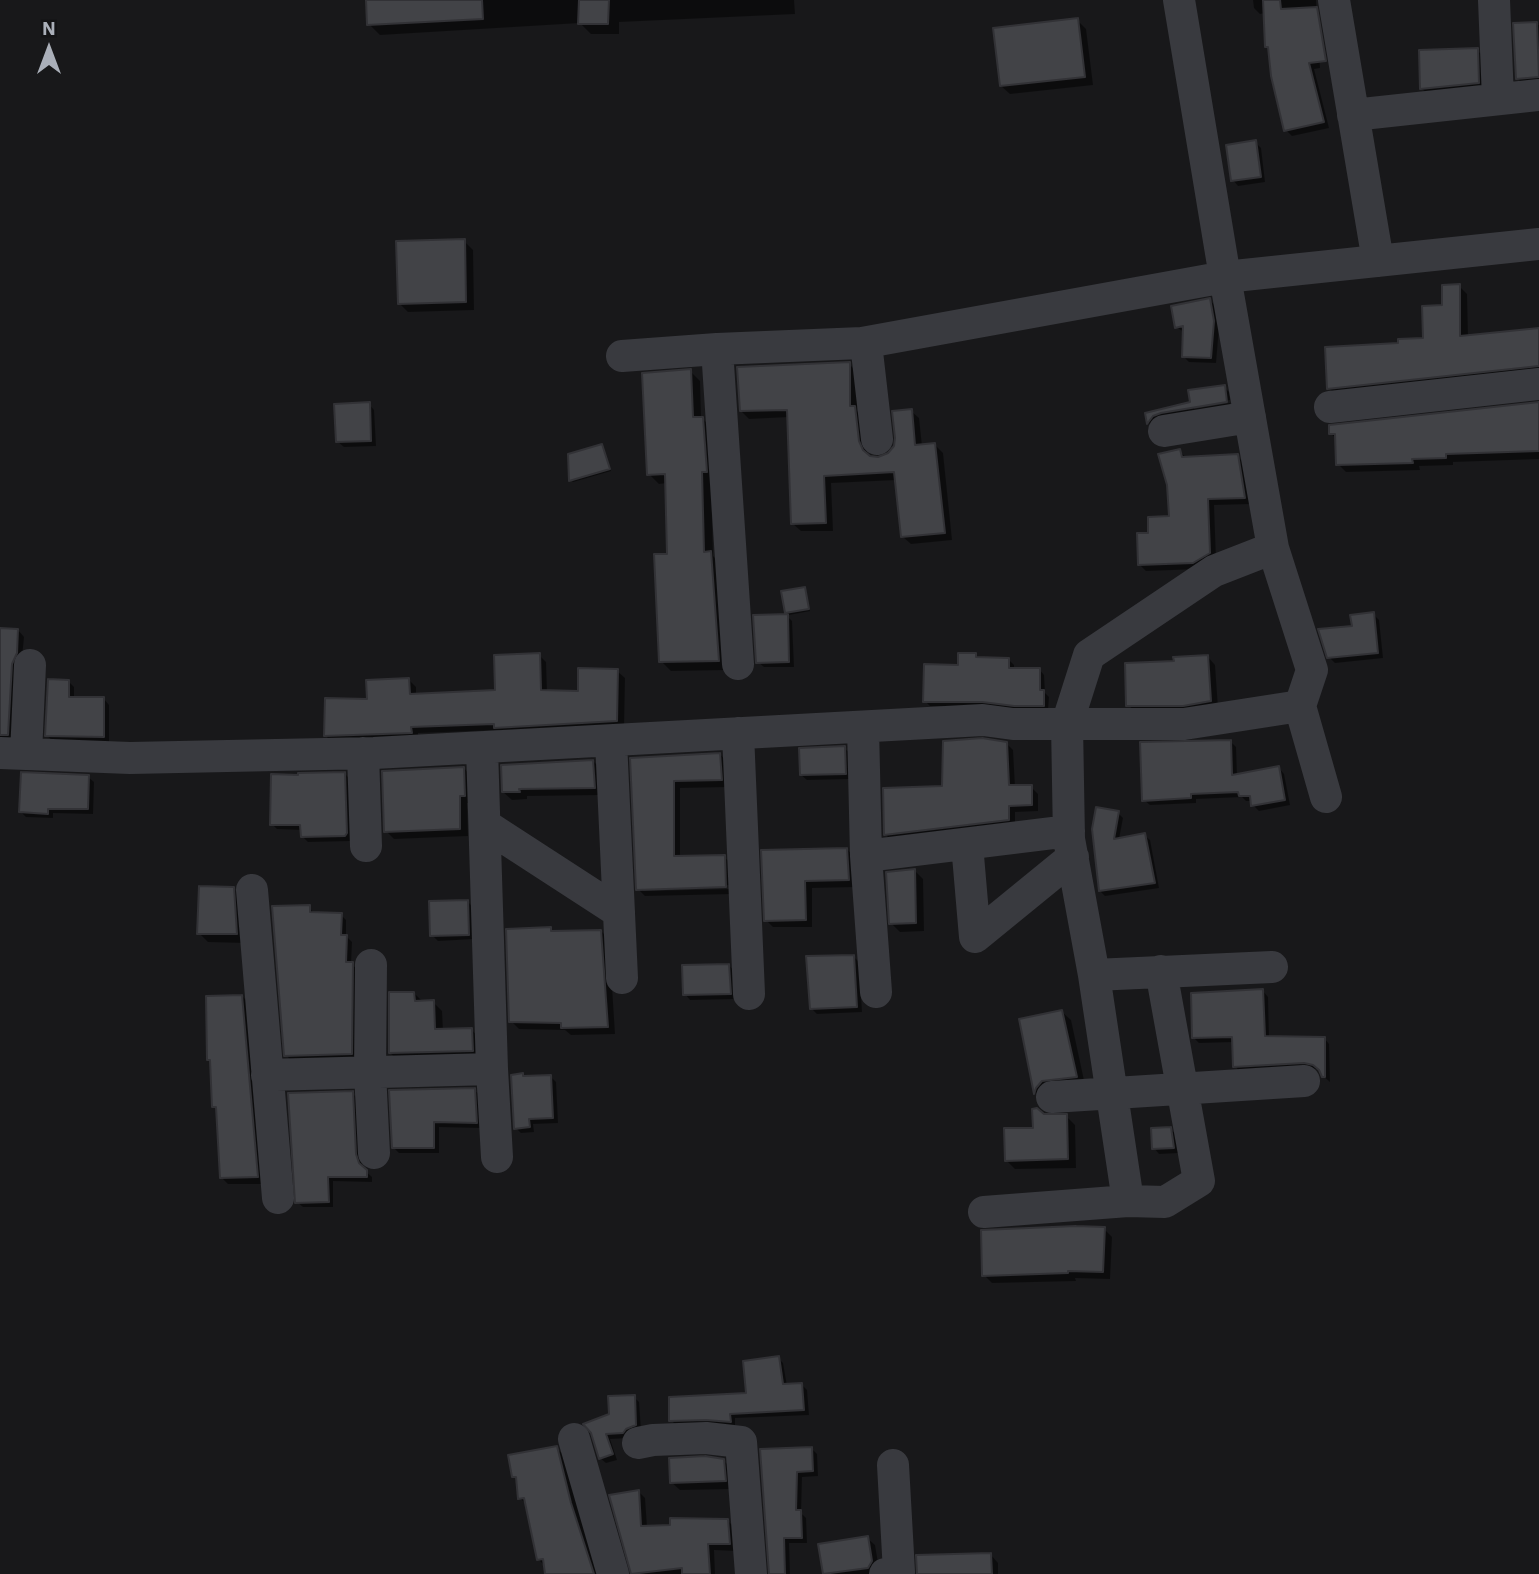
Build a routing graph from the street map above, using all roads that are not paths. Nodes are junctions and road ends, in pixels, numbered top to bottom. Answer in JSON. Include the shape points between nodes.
{"nodes":[{"id":1,"x":1179,"y":0,"type":"edge"},
{"id":2,"x":1334,"y":0,"type":"edge"},
{"id":3,"x":1494,"y":0,"type":"edge"},
{"id":4,"x":1539,"y":95,"type":"edge"},
{"id":5,"x":1498,"y":99,"type":"junction"},
{"id":6,"x":1353,"y":114,"type":"junction"},
{"id":7,"x":1539,"y":244,"type":"edge"},
{"id":8,"x":1378,"y":261,"type":"junction"},
{"id":9,"x":1225,"y":277,"type":"junction"},
{"id":10,"x":866,"y":343,"type":"junction"},
{"id":11,"x":717,"y":349,"type":"junction"},
{"id":12,"x":622,"y":356,"type":"dead end"},
{"id":13,"x":1539,"y":384,"type":"edge"},
{"id":14,"x":1330,"y":407,"type":"dead end"},
{"id":15,"x":1250,"y":417,"type":"junction"},
{"id":16,"x":1164,"y":431,"type":"dead end"},
{"id":17,"x":877,"y":439,"type":"dead end"},
{"id":18,"x":1273,"y":548,"type":"junction"},
{"id":19,"x":738,"y":664,"type":"dead end"},
{"id":20,"x":30,"y":665,"type":"dead end"},
{"id":21,"x":1300,"y":706,"type":"junction"},
{"id":22,"x":1067,"y":724,"type":"junction"},
{"id":23,"x":863,"y":727,"type":"junction"},
{"id":24,"x":738,"y":733,"type":"junction"},
{"id":25,"x":611,"y":741,"type":"junction"},
{"id":26,"x":482,"y":748,"type":"junction"},
{"id":27,"x":363,"y":753,"type":"junction"},
{"id":28,"x":13,"y":754,"type":"edge"},
{"id":29,"x":1326,"y":797,"type":"dead end"},
{"id":30,"x":485,"y":825,"type":"junction"},
{"id":31,"x":967,"y":844,"type":"junction"},
{"id":32,"x":1071,"y":844,"type":"junction"},
{"id":33,"x":366,"y":846,"type":"dead end"},
{"id":34,"x":866,"y":856,"type":"junction"},
{"id":35,"x":252,"y":890,"type":"dead end"},
{"id":36,"x":619,"y":912,"type":"junction"},
{"id":37,"x":371,"y":965,"type":"dead end"},
{"id":38,"x":1272,"y":967,"type":"dead end"},
{"id":39,"x":1161,"y":971,"type":"junction"},
{"id":40,"x":1094,"y":975,"type":"junction"},
{"id":41,"x":622,"y":978,"type":"dead end"},
{"id":42,"x":876,"y":992,"type":"dead end"},
{"id":43,"x":749,"y":994,"type":"dead end"},
{"id":44,"x":492,"y":1069,"type":"junction"},
{"id":45,"x":370,"y":1072,"type":"junction"},
{"id":46,"x":267,"y":1075,"type":"junction"},
{"id":47,"x":1304,"y":1081,"type":"dead end"},
{"id":48,"x":1182,"y":1088,"type":"junction"},
{"id":49,"x":1112,"y":1092,"type":"junction"},
{"id":50,"x":1052,"y":1097,"type":"dead end"},
{"id":51,"x":374,"y":1153,"type":"dead end"},
{"id":52,"x":497,"y":1157,"type":"dead end"},
{"id":53,"x":278,"y":1198,"type":"dead end"},
{"id":54,"x":1128,"y":1201,"type":"junction"},
{"id":55,"x":984,"y":1212,"type":"dead end"},
{"id":56,"x":574,"y":1438,"type":"dead end"},
{"id":57,"x":638,"y":1443,"type":"dead end"},
{"id":58,"x":893,"y":1465,"type":"dead end"},
{"id":59,"x":612,"y":1574,"type":"edge"},
{"id":60,"x":751,"y":1574,"type":"edge"},
{"id":61,"x":885,"y":1574,"type":"edge"}],
"edges":[{"from":1,"to":9,"type":"street"},
{"from":2,"to":6,"type":"street"},
{"from":3,"to":5,"type":"street"},
{"from":4,"to":5,"type":"street"},
{"from":5,"to":6,"type":"street"},
{"from":6,"to":8,"type":"street"},
{"from":7,"to":8,"type":"street"},
{"from":8,"to":9,"type":"street"},
{"from":9,"to":10,"type":"street"},
{"from":9,"to":15,"type":"street"},
{"from":10,"to":11,"type":"street"},
{"from":10,"to":17,"type":"street"},
{"from":11,"to":12,"type":"street"},
{"from":11,"to":19,"type":"street"},
{"from":13,"to":14,"type":"street"},
{"from":15,"to":16,"type":"street"},
{"from":15,"to":18,"type":"street"},
{"from":18,"to":21,"type":"street","via":[[1312,670]]},
{"from":18,"to":22,"type":"street","via":[[1214,571],[1089,655]]},
{"from":20,"to":28,"type":"street"},
{"from":21,"to":22,"type":"street","via":[[1184,724]]},
{"from":21,"to":29,"type":"street"},
{"from":22,"to":23,"type":"street","via":[[983,720]]},
{"from":22,"to":32,"type":"street"},
{"from":23,"to":24,"type":"street"},
{"from":23,"to":34,"type":"street"},
{"from":24,"to":25,"type":"street"},
{"from":24,"to":43,"type":"street"},
{"from":25,"to":26,"type":"street"},
{"from":25,"to":36,"type":"street"},
{"from":26,"to":27,"type":"street"},
{"from":26,"to":30,"type":"street"},
{"from":27,"to":28,"type":"street","via":[[130,758]]},
{"from":27,"to":33,"type":"street"},
{"from":30,"to":36,"type":"street"},
{"from":30,"to":44,"type":"street"},
{"from":31,"to":32,"type":"street"},
{"from":31,"to":32,"type":"street","via":[[975,937]]},
{"from":31,"to":34,"type":"street"},
{"from":32,"to":40,"type":"street"},
{"from":34,"to":42,"type":"street"},
{"from":35,"to":46,"type":"street"},
{"from":36,"to":41,"type":"street"},
{"from":37,"to":45,"type":"street"},
{"from":38,"to":39,"type":"street"},
{"from":39,"to":40,"type":"street"},
{"from":39,"to":48,"type":"street"},
{"from":40,"to":49,"type":"street"},
{"from":44,"to":45,"type":"street"},
{"from":44,"to":52,"type":"street"},
{"from":45,"to":46,"type":"street"},
{"from":45,"to":51,"type":"street"},
{"from":46,"to":53,"type":"street"},
{"from":47,"to":48,"type":"street"},
{"from":48,"to":49,"type":"street"},
{"from":48,"to":54,"type":"street","via":[[1199,1181],[1165,1202]]},
{"from":49,"to":50,"type":"street"},
{"from":49,"to":54,"type":"street"},
{"from":54,"to":55,"type":"street"},
{"from":56,"to":59,"type":"street"},
{"from":57,"to":60,"type":"street","via":[[706,1438],[741,1442]]},
{"from":58,"to":61,"type":"street","via":[[899,1572]]}]}
